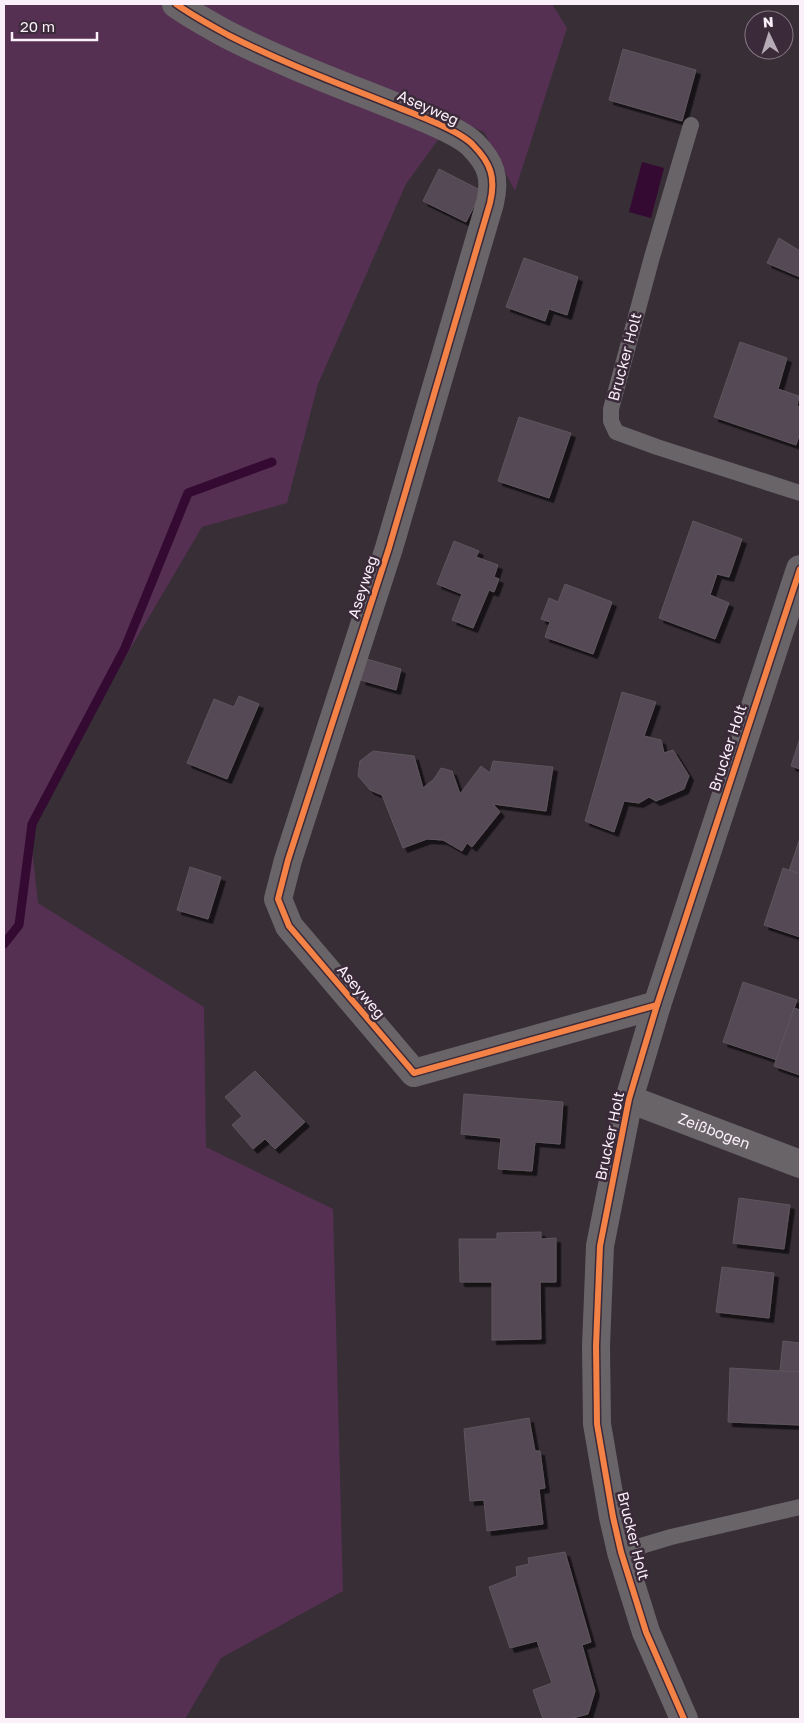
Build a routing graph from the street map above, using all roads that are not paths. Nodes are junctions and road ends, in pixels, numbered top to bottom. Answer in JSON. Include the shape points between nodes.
{"nodes":[{"id":1,"x":176,"y":4,"type":"edge"},
{"id":2,"x":691,"y":125,"type":"dead end"},
{"id":3,"x":800,"y":493,"type":"edge"},
{"id":4,"x":800,"y":569,"type":"edge"},
{"id":5,"x":657,"y":1005,"type":"junction"},
{"id":6,"x":629,"y":1099,"type":"junction"},
{"id":7,"x":800,"y":1164,"type":"edge"},
{"id":8,"x":800,"y":1507,"type":"edge"},
{"id":9,"x":621,"y":1552,"type":"junction"},
{"id":10,"x":684,"y":1719,"type":"edge"}],
"edges":[{"from":1,"to":5,"type":"street","name":"Aseyweg","via":[[192,16],[259,51],[454,132],[478,150],[493,179],[490,203],[389,548],[288,860],[278,899],[289,926],[414,1073]]},
{"from":2,"to":3,"type":"lane","name":"Brucker Holt","via":[[652,257],[611,409],[611,421],[616,432]]},
{"from":4,"to":5,"type":"street","name":"Brucker Holt"},
{"from":5,"to":6,"type":"street","name":"Brucker Holt"},
{"from":6,"to":7,"type":"street","name":"Zeißbogen"},
{"from":6,"to":9,"type":"street","name":"Brucker Holt","via":[[600,1246],[596,1346],[597,1424]]},
{"from":8,"to":9,"type":"lane"},
{"from":9,"to":10,"type":"street","name":"Brucker Holt","via":[[646,1632]]}]}
